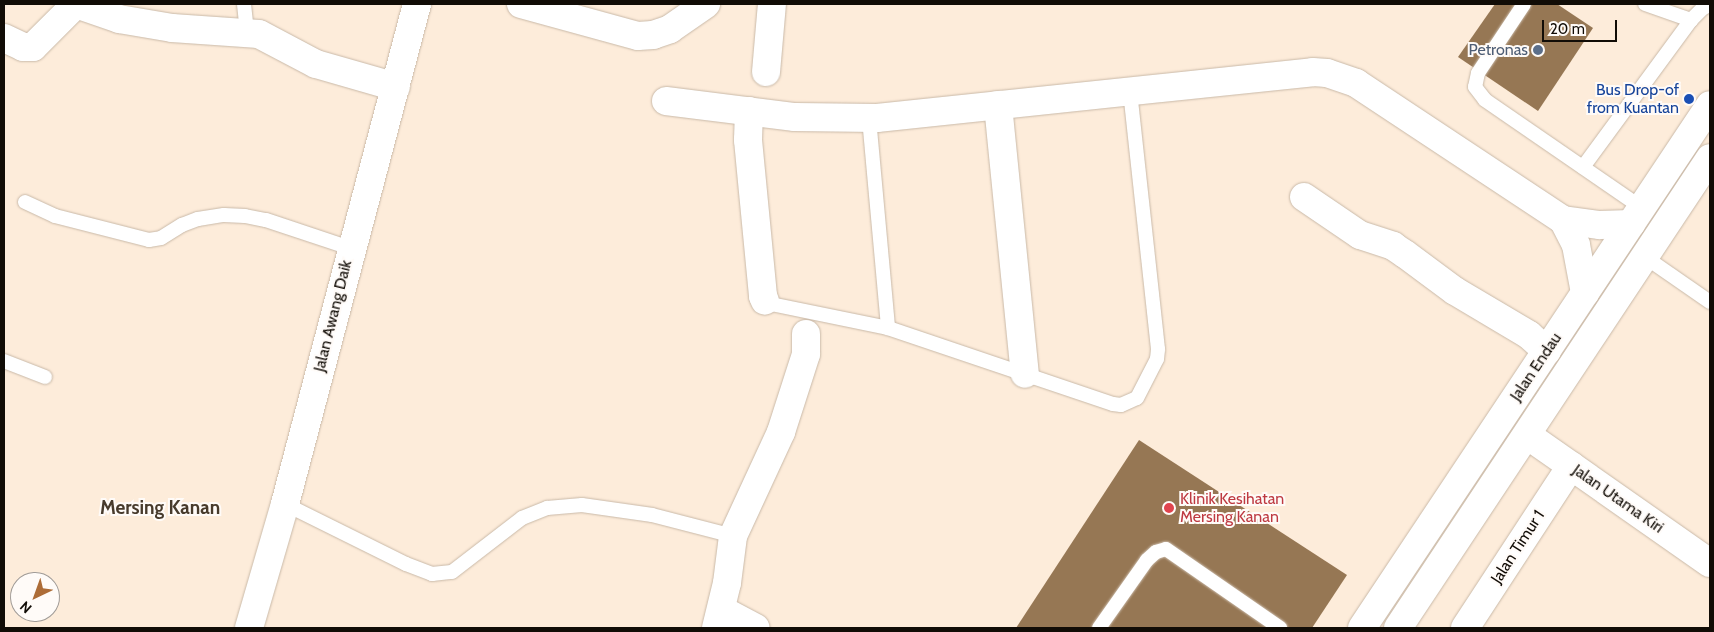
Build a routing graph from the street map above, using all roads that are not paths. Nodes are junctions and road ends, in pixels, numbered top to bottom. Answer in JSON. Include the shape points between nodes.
{"nodes":[{"id":1,"x":244,"y":4,"type":"edge"},
{"id":2,"x":417,"y":4,"type":"edge"},
{"id":3,"x":521,"y":4,"type":"edge"},
{"id":4,"x":706,"y":4,"type":"edge"},
{"id":5,"x":772,"y":4,"type":"edge"},
{"id":6,"x":1524,"y":4,"type":"edge"},
{"id":7,"x":1645,"y":4,"type":"edge"},
{"id":8,"x":1710,"y":4,"type":"edge"},
{"id":9,"x":122,"y":11,"type":"edge"},
{"id":10,"x":1691,"y":20,"type":"junction"},
{"id":11,"x":247,"y":32,"type":"junction"},
{"id":12,"x":4,"y":38,"type":"edge"},
{"id":13,"x":766,"y":72,"type":"dead end"},
{"id":14,"x":396,"y":86,"type":"junction"},
{"id":15,"x":1130,"y":91,"type":"junction"},
{"id":16,"x":666,"y":101,"type":"dead end"},
{"id":17,"x":998,"y":105,"type":"junction"},
{"id":18,"x":1710,"y":105,"type":"edge"},
{"id":19,"x":749,"y":111,"type":"junction"},
{"id":20,"x":869,"y":118,"type":"junction"},
{"id":21,"x":1710,"y":158,"type":"edge"},
{"id":22,"x":1582,"y":166,"type":"junction"},
{"id":23,"x":1304,"y":197,"type":"dead end"},
{"id":24,"x":25,"y":202,"type":"dead end"},
{"id":25,"x":1636,"y":216,"type":"junction"},
{"id":26,"x":1563,"y":220,"type":"junction"},
{"id":27,"x":1666,"y":225,"type":"junction"},
{"id":28,"x":350,"y":248,"type":"junction"},
{"id":29,"x":1645,"y":257,"type":"junction"},
{"id":30,"x":1585,"y":294,"type":"junction"},
{"id":31,"x":766,"y":301,"type":"joint"},
{"id":32,"x":1710,"y":302,"type":"edge"},
{"id":33,"x":888,"y":328,"type":"junction"},
{"id":34,"x":806,"y":334,"type":"dead end"},
{"id":35,"x":1547,"y":351,"type":"junction"},
{"id":36,"x":4,"y":361,"type":"edge"},
{"id":37,"x":1025,"y":374,"type":"junction"},
{"id":38,"x":45,"y":377,"type":"dead end"},
{"id":39,"x":1527,"y":435,"type":"junction"},
{"id":40,"x":1571,"y":466,"type":"junction"},
{"id":41,"x":284,"y":504,"type":"junction"},
{"id":42,"x":733,"y":536,"type":"junction"},
{"id":43,"x":1710,"y":563,"type":"edge"},
{"id":44,"x":719,"y":619,"type":"edge"},
{"id":45,"x":249,"y":628,"type":"edge"},
{"id":46,"x":756,"y":628,"type":"edge"},
{"id":47,"x":1099,"y":628,"type":"edge"},
{"id":48,"x":1278,"y":628,"type":"edge"},
{"id":49,"x":1362,"y":628,"type":"edge"},
{"id":50,"x":1398,"y":628,"type":"edge"},
{"id":51,"x":1465,"y":628,"type":"edge"}],
"edges":[{"from":1,"to":11,"type":"lane"},
{"from":2,"to":14,"type":"main road","name":"Jalan Awang Daik"},
{"from":3,"to":4,"type":"main road","via":[[638,36],[653,36],[670,29]]},
{"from":5,"to":13,"type":"main road"},
{"from":6,"to":22,"type":"lane","via":[[1478,73],[1475,87],[1485,100]]},
{"from":7,"to":10,"type":"lane"},
{"from":8,"to":10,"type":"lane"},
{"from":9,"to":11,"type":"main road","via":[[172,28]]},
{"from":9,"to":12,"type":"main road","via":[[76,4],[33,47],[23,47]]},
{"from":10,"to":22,"type":"lane"},
{"from":11,"to":14,"type":"main road","via":[[273,40],[316,64]]},
{"from":14,"to":28,"type":"main road","name":"Jalan Awang Daik"},
{"from":15,"to":17,"type":"main road"},
{"from":15,"to":26,"type":"main road","via":[[1314,72],[1342,77],[1356,83]]},
{"from":15,"to":37,"type":"lane","via":[[1157,359],[1142,392],[1121,405]]},
{"from":16,"to":19,"type":"main road"},
{"from":17,"to":20,"type":"main road"},
{"from":17,"to":37,"type":"main road"},
{"from":18,"to":25,"type":"main road","name":"Jalan Endau"},
{"from":19,"to":20,"type":"main road","via":[[795,117]]},
{"from":19,"to":31,"type":"main road","via":[[748,140]]},
{"from":20,"to":33,"type":"lane"},
{"from":21,"to":27,"type":"main road","name":"Jalan Endau"},
{"from":22,"to":25,"type":"lane"},
{"from":23,"to":35,"type":"main road","via":[[1360,235],[1393,246],[1455,291],[1530,335]]},
{"from":24,"to":28,"type":"lane","via":[[55,216],[149,240],[161,238],[198,219],[224,215],[266,220]]},
{"from":25,"to":26,"type":"main road","via":[[1600,225]]},
{"from":25,"to":27,"type":"main road"},
{"from":25,"to":30,"type":"main road","name":"Jalan Endau"},
{"from":26,"to":30,"type":"main road","via":[[1576,245]]},
{"from":27,"to":29,"type":"main road","name":"Jalan Endau"},
{"from":28,"to":41,"type":"main road","name":"Jalan Awang Daik"},
{"from":29,"to":32,"type":"lane"},
{"from":29,"to":39,"type":"main road","name":"Jalan Endau"},
{"from":30,"to":35,"type":"main road","name":"Jalan Endau"},
{"from":31,"to":33,"type":"lane"},
{"from":33,"to":37,"type":"lane"},
{"from":34,"to":42,"type":"main road","via":[[806,354],[782,432]]},
{"from":35,"to":49,"type":"main road","name":"Jalan Endau"},
{"from":36,"to":38,"type":"lane"},
{"from":39,"to":40,"type":"main road","name":"Jalan Utama Kiri"},
{"from":39,"to":50,"type":"main road","name":"Jalan Endau"},
{"from":40,"to":43,"type":"main road","name":"Jalan Utama Kiri"},
{"from":40,"to":51,"type":"main road","name":"Jalan Timur 1"},
{"from":41,"to":42,"type":"lane","via":[[432,574],[452,572],[522,518],[547,508],[582,505],[652,515]]},
{"from":41,"to":45,"type":"main road","name":"Jalan Awang Daik"},
{"from":42,"to":44,"type":"main road"},
{"from":44,"to":46,"type":"main road"},
{"from":47,"to":48,"type":"lane","via":[[1147,560],[1166,549]]}]}
